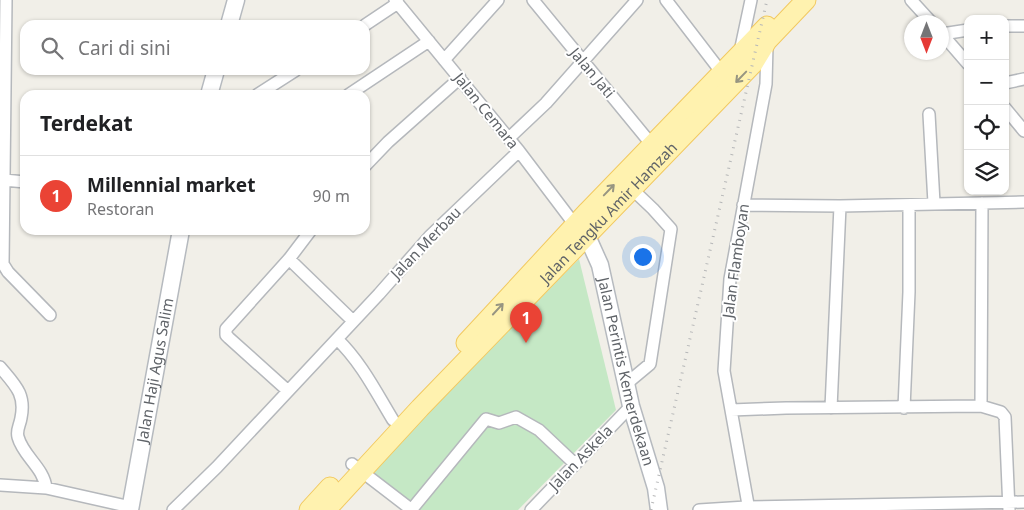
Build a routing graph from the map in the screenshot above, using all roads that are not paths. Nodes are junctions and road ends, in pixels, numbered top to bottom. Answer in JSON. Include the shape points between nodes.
{"nodes":[{"id":1,"x":6,"y":0,"type":"edge"},
{"id":2,"x":236,"y":0,"type":"edge"},
{"id":3,"x":498,"y":0,"type":"edge"},
{"id":4,"x":533,"y":0,"type":"edge"},
{"id":5,"x":637,"y":0,"type":"edge"},
{"id":6,"x":666,"y":0,"type":"edge"},
{"id":7,"x":751,"y":0,"type":"edge"},
{"id":8,"x":790,"y":0,"type":"edge"},
{"id":9,"x":806,"y":0,"type":"edge"},
{"id":10,"x":910,"y":0,"type":"edge"},
{"id":11,"x":396,"y":2,"type":"edge"},
{"id":12,"x":924,"y":15,"type":"edge"},
{"id":13,"x":230,"y":20,"type":"edge"},
{"id":14,"x":370,"y":21,"type":"edge"},
{"id":15,"x":1009,"y":26,"type":"edge"},
{"id":16,"x":1024,"y":26,"type":"edge"},
{"id":17,"x":964,"y":31,"type":"edge"},
{"id":18,"x":949,"y":33,"type":"edge"},
{"id":19,"x":428,"y":41,"type":"junction"},
{"id":20,"x":767,"y":41,"type":"junction"},
{"id":21,"x":949,"y":42,"type":"edge"},
{"id":22,"x":739,"y":55,"type":"junction"},
{"id":23,"x":444,"y":60,"type":"junction"},
{"id":24,"x":965,"y":60,"type":"edge"},
{"id":25,"x":582,"y":61,"type":"junction"},
{"id":26,"x":722,"y":73,"type":"junction"},
{"id":27,"x":215,"y":75,"type":"edge"},
{"id":28,"x":288,"y":75,"type":"edge"},
{"id":29,"x":460,"y":78,"type":"junction"},
{"id":30,"x":1024,"y":79,"type":"edge"},
{"id":31,"x":1009,"y":82,"type":"edge"},
{"id":32,"x":210,"y":90,"type":"edge"},
{"id":33,"x":265,"y":90,"type":"edge"},
{"id":34,"x":355,"y":90,"type":"edge"},
{"id":35,"x":1009,"y":113,"type":"edge"},
{"id":36,"x":929,"y":114,"type":"dead end"},
{"id":37,"x":2,"y":123,"type":"edge"},
{"id":38,"x":1024,"y":131,"type":"edge"},
{"id":39,"x":509,"y":138,"type":"junction"},
{"id":40,"x":652,"y":145,"type":"junction"},
{"id":41,"x":519,"y":151,"type":"junction"},
{"id":42,"x":370,"y":161,"type":"edge"},
{"id":43,"x":4,"y":180,"type":"junction"},
{"id":44,"x":20,"y":182,"type":"edge"},
{"id":45,"x":632,"y":189,"type":"junction"},
{"id":46,"x":1024,"y":202,"type":"edge"},
{"id":47,"x":934,"y":203,"type":"junction"},
{"id":48,"x":982,"y":203,"type":"junction"},
{"id":49,"x":743,"y":205,"type":"junction"},
{"id":50,"x":910,"y":205,"type":"junction"},
{"id":51,"x":840,"y":206,"type":"junction"},
{"id":52,"x":582,"y":230,"type":"junction"},
{"id":53,"x":180,"y":235,"type":"edge"},
{"id":54,"x":307,"y":235,"type":"edge"},
{"id":55,"x":289,"y":259,"type":"junction"},
{"id":56,"x":50,"y":315,"type":"dead end"},
{"id":57,"x":353,"y":321,"type":"junction"},
{"id":58,"x":337,"y":339,"type":"junction"},
{"id":59,"x":0,"y":367,"type":"edge"},
{"id":60,"x":626,"y":384,"type":"junction"},
{"id":61,"x":288,"y":391,"type":"junction"},
{"id":62,"x":631,"y":406,"type":"junction"},
{"id":63,"x":981,"y":406,"type":"junction"},
{"id":64,"x":831,"y":408,"type":"junction"},
{"id":65,"x":904,"y":408,"type":"junction"},
{"id":66,"x":731,"y":410,"type":"junction"},
{"id":67,"x":393,"y":420,"type":"junction"},
{"id":68,"x":575,"y":464,"type":"junction"},
{"id":69,"x":357,"y":467,"type":"junction"},
{"id":70,"x":0,"y":485,"type":"edge"},
{"id":71,"x":46,"y":488,"type":"junction"},
{"id":72,"x":1024,"y":502,"type":"edge"},
{"id":73,"x":1009,"y":506,"type":"edge"},
{"id":74,"x":130,"y":508,"type":"edge"},
{"id":75,"x":748,"y":508,"type":"edge"},
{"id":76,"x":173,"y":510,"type":"edge"},
{"id":77,"x":309,"y":510,"type":"edge"},
{"id":78,"x":326,"y":510,"type":"edge"},
{"id":79,"x":412,"y":510,"type":"edge"},
{"id":80,"x":531,"y":510,"type":"edge"},
{"id":81,"x":659,"y":510,"type":"edge"},
{"id":82,"x":699,"y":510,"type":"edge"}],
"edges":[{"from":1,"to":37,"type":"street"},
{"from":2,"to":13,"type":"street"},
{"from":3,"to":23,"type":"street"},
{"from":4,"to":25,"type":"street","name":"Jalan Jati"},
{"from":5,"to":25,"type":"street"},
{"from":6,"to":26,"type":"street"},
{"from":7,"to":22,"type":"street"},
{"from":8,"to":22,"type":"main road","name":"Jalan Tengku Amir Hamzah"},
{"from":9,"to":20,"type":"main road","name":"Jalan Tengku Amir Hamzah"},
{"from":10,"to":12,"type":"street"},
{"from":11,"to":14,"type":"street"},
{"from":11,"to":19,"type":"street","name":"Jalan Cemara"},
{"from":15,"to":16,"type":"street"},
{"from":17,"to":18,"type":"street"},
{"from":19,"to":23,"type":"street","name":"Jalan Cemara"},
{"from":19,"to":34,"type":"street"},
{"from":20,"to":45,"type":"main road","name":"Jalan Tengku Amir Hamzah","one_way":true,"via":[[752,64]]},
{"from":20,"to":49,"type":"street","name":"Jalan Flamboyan","via":[[766,84]]},
{"from":21,"to":24,"type":"street"},
{"from":22,"to":26,"type":"main road","name":"Jalan Tengku Amir Hamzah"},
{"from":23,"to":29,"type":"street","name":"Jalan Cemara"},
{"from":25,"to":39,"type":"street","via":[[546,103]]},
{"from":25,"to":40,"type":"street","name":"Jalan Jati"},
{"from":26,"to":40,"type":"main road","name":"Jalan Tengku Amir Hamzah"},
{"from":27,"to":32,"type":"street"},
{"from":28,"to":33,"type":"street"},
{"from":29,"to":39,"type":"street","name":"Jalan Cemara"},
{"from":29,"to":42,"type":"street"},
{"from":30,"to":31,"type":"street"},
{"from":35,"to":38,"type":"street"},
{"from":36,"to":47,"type":"street"},
{"from":37,"to":43,"type":"street"},
{"from":39,"to":41,"type":"street","name":"Jalan Cemara"},
{"from":52,"to":40,"type":"main road","name":"Jalan Tengku Amir Hamzah","one_way":true},
{"from":41,"to":52,"type":"street","name":"Jalan Cemara"},
{"from":41,"to":57,"type":"street","name":"Jalan Merbau","via":[[430,236]]},
{"from":43,"to":44,"type":"street"},
{"from":43,"to":56,"type":"street","via":[[3,264]]},
{"from":45,"to":52,"type":"main road","name":"Jalan Tengku Amir Hamzah"},
{"from":45,"to":60,"type":"street","via":[[672,228],[650,364]]},
{"from":46,"to":48,"type":"street"},
{"from":47,"to":48,"type":"street"},
{"from":47,"to":50,"type":"street"},
{"from":48,"to":63,"type":"street"},
{"from":49,"to":51,"type":"street"},
{"from":49,"to":66,"type":"street","name":"Jalan Flamboyan","via":[[730,279],[724,371]]},
{"from":50,"to":51,"type":"street"},
{"from":50,"to":65,"type":"street"},
{"from":51,"to":64,"type":"street"},
{"from":52,"to":60,"type":"street","name":"Jalan Perintis Kemerdekaan","via":[[600,265]]},
{"from":67,"to":52,"type":"main road","name":"Jalan Tengku Amir Hamzah","one_way":true},
{"from":52,"to":69,"type":"main road","name":"Jalan Tengku Amir Hamzah"},
{"from":53,"to":74,"type":"street","name":"Jalan Haji Agus Salim"},
{"from":54,"to":55,"type":"street"},
{"from":55,"to":57,"type":"street"},
{"from":55,"to":61,"type":"street","via":[[226,329],[226,335]]},
{"from":57,"to":58,"type":"street","name":"Jalan Merbau"},
{"from":58,"to":61,"type":"street","name":"Jalan Merbau"},
{"from":58,"to":67,"type":"street","via":[[366,374]]},
{"from":59,"to":71,"type":"street","via":[[21,394],[24,405],[18,439],[45,479]]},
{"from":60,"to":62,"type":"street","name":"Jalan Perintis Kemerdekaan"},
{"from":61,"to":76,"type":"street","name":"Jalan Merbau"},
{"from":62,"to":68,"type":"street","name":"Jalan Askela"},
{"from":62,"to":81,"type":"street","name":"Jalan Perintis Kemerdekaan","via":[[656,488]]},
{"from":63,"to":65,"type":"street"},
{"from":63,"to":73,"type":"street","via":[[1001,412],[1005,417]]},
{"from":64,"to":65,"type":"street"},
{"from":64,"to":66,"type":"street"},
{"from":66,"to":75,"type":"street","name":"Jalan Flamboyan"},
{"from":67,"to":69,"type":"main road","name":"Jalan Tengku Amir Hamzah"},
{"from":68,"to":79,"type":"street","via":[[539,430],[516,416],[499,423],[486,418]]},
{"from":68,"to":80,"type":"street","name":"Jalan Askela"},
{"from":69,"to":77,"type":"main road","name":"Jalan Tengku Amir Hamzah"},
{"from":69,"to":78,"type":"main road","name":"Jalan Tengku Amir Hamzah"},
{"from":69,"to":79,"type":"street"},
{"from":70,"to":71,"type":"street"},
{"from":71,"to":74,"type":"street"},
{"from":72,"to":73,"type":"street"},
{"from":73,"to":75,"type":"street"},
{"from":75,"to":82,"type":"street"}]}
